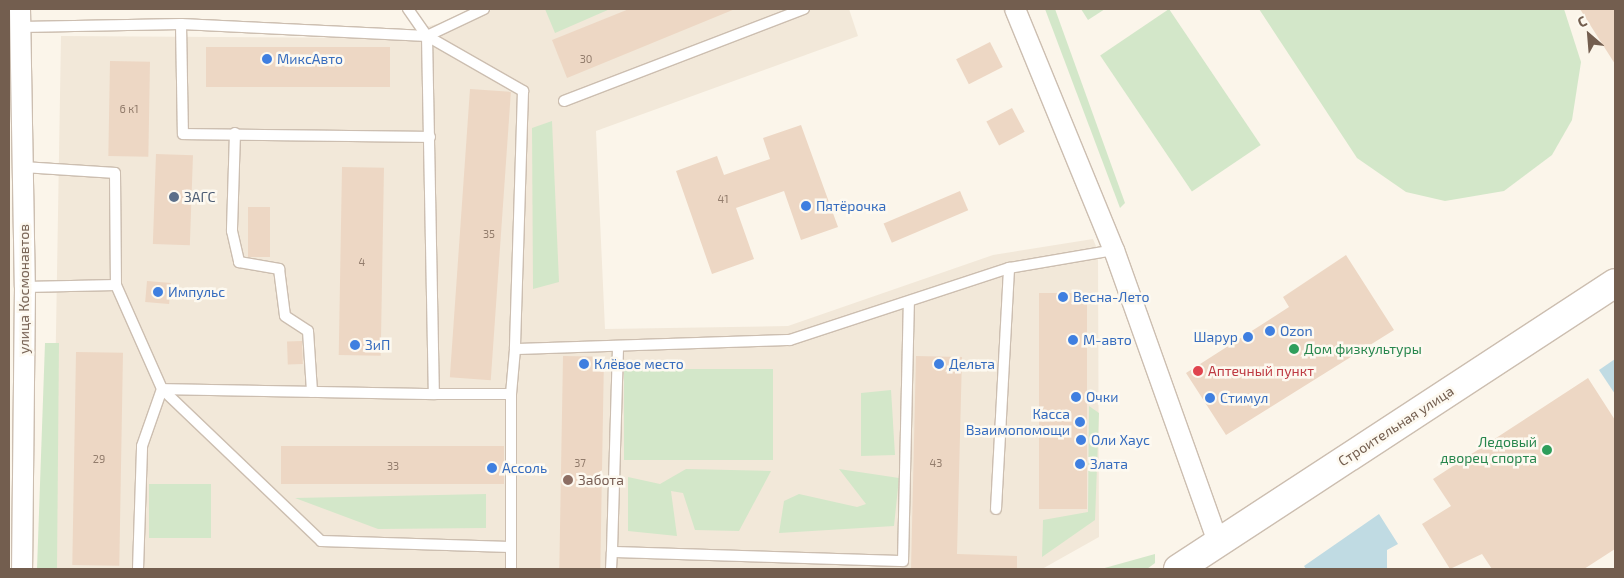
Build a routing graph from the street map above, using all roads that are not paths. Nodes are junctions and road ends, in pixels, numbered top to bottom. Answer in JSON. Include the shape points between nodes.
{"nodes":[{"id":1,"x":408,"y":9,"type":"edge"},
{"id":2,"x":484,"y":9,"type":"edge"},
{"id":3,"x":804,"y":9,"type":"edge"},
{"id":4,"x":1015,"y":9,"type":"edge"},
{"id":5,"x":20,"y":18,"type":"edge"},
{"id":6,"x":181,"y":24,"type":"junction"},
{"id":7,"x":427,"y":36,"type":"junction"},
{"id":8,"x":564,"y":101,"type":"dead end"},
{"id":9,"x":16,"y":112,"type":"edge"},
{"id":10,"x":235,"y":133,"type":"junction"},
{"id":11,"x":430,"y":137,"type":"junction"},
{"id":12,"x":24,"y":167,"type":"junction"},
{"id":13,"x":1114,"y":250,"type":"junction"},
{"id":14,"x":1009,"y":268,"type":"junction"},
{"id":15,"x":116,"y":285,"type":"junction"},
{"id":16,"x":26,"y":287,"type":"junction"},
{"id":17,"x":1613,"y":288,"type":"edge"},
{"id":18,"x":909,"y":303,"type":"junction"},
{"id":19,"x":618,"y":348,"type":"junction"},
{"id":20,"x":515,"y":349,"type":"junction"},
{"id":21,"x":162,"y":389,"type":"junction"},
{"id":22,"x":312,"y":392,"type":"junction"},
{"id":23,"x":434,"y":394,"type":"junction"},
{"id":24,"x":511,"y":394,"type":"junction"},
{"id":25,"x":996,"y":509,"type":"dead end"},
{"id":26,"x":1218,"y":542,"type":"junction"},
{"id":27,"x":510,"y":547,"type":"junction"},
{"id":28,"x":612,"y":552,"type":"junction"},
{"id":29,"x":903,"y":565,"type":"edge"},
{"id":30,"x":22,"y":569,"type":"edge"},
{"id":31,"x":138,"y":569,"type":"edge"},
{"id":32,"x":511,"y":569,"type":"edge"},
{"id":33,"x":611,"y":569,"type":"edge"},
{"id":34,"x":1178,"y":569,"type":"edge"}],
"edges":[{"from":1,"to":7,"type":"lane"},
{"from":2,"to":7,"type":"lane"},
{"from":3,"to":8,"type":"lane"},
{"from":4,"to":13,"type":"street"},
{"from":5,"to":6,"type":"lane"},
{"from":5,"to":9,"type":"street","name":"улица Космонавтов"},
{"from":6,"to":7,"type":"lane"},
{"from":6,"to":10,"type":"lane","via":[[183,134]]},
{"from":7,"to":11,"type":"lane"},
{"from":7,"to":20,"type":"lane","via":[[523,91]]},
{"from":9,"to":12,"type":"street","name":"улица Космонавтов"},
{"from":10,"to":11,"type":"lane"},
{"from":10,"to":22,"type":"lane","via":[[232,231],[240,262],[279,269],[285,316],[308,331]]},
{"from":11,"to":23,"type":"lane"},
{"from":12,"to":15,"type":"lane","via":[[114,173]]},
{"from":12,"to":16,"type":"street","name":"улица Космонавтов"},
{"from":13,"to":14,"type":"lane"},
{"from":13,"to":26,"type":"street"},
{"from":14,"to":18,"type":"lane"},
{"from":14,"to":25,"type":"lane"},
{"from":15,"to":16,"type":"lane"},
{"from":15,"to":21,"type":"lane"},
{"from":16,"to":30,"type":"street","name":"улица Космонавтов"},
{"from":17,"to":26,"type":"street","name":"Строительная улица"},
{"from":18,"to":19,"type":"lane","via":[[790,340]]},
{"from":18,"to":29,"type":"lane"},
{"from":19,"to":20,"type":"lane"},
{"from":19,"to":28,"type":"lane"},
{"from":20,"to":24,"type":"lane"},
{"from":21,"to":22,"type":"lane"},
{"from":21,"to":27,"type":"lane","via":[[321,541]]},
{"from":21,"to":31,"type":"lane","via":[[142,446]]},
{"from":22,"to":23,"type":"lane"},
{"from":23,"to":24,"type":"lane"},
{"from":24,"to":27,"type":"lane"},
{"from":26,"to":34,"type":"street","name":"Строительная улица"},
{"from":27,"to":32,"type":"lane"},
{"from":28,"to":29,"type":"lane"},
{"from":28,"to":33,"type":"lane"}]}
